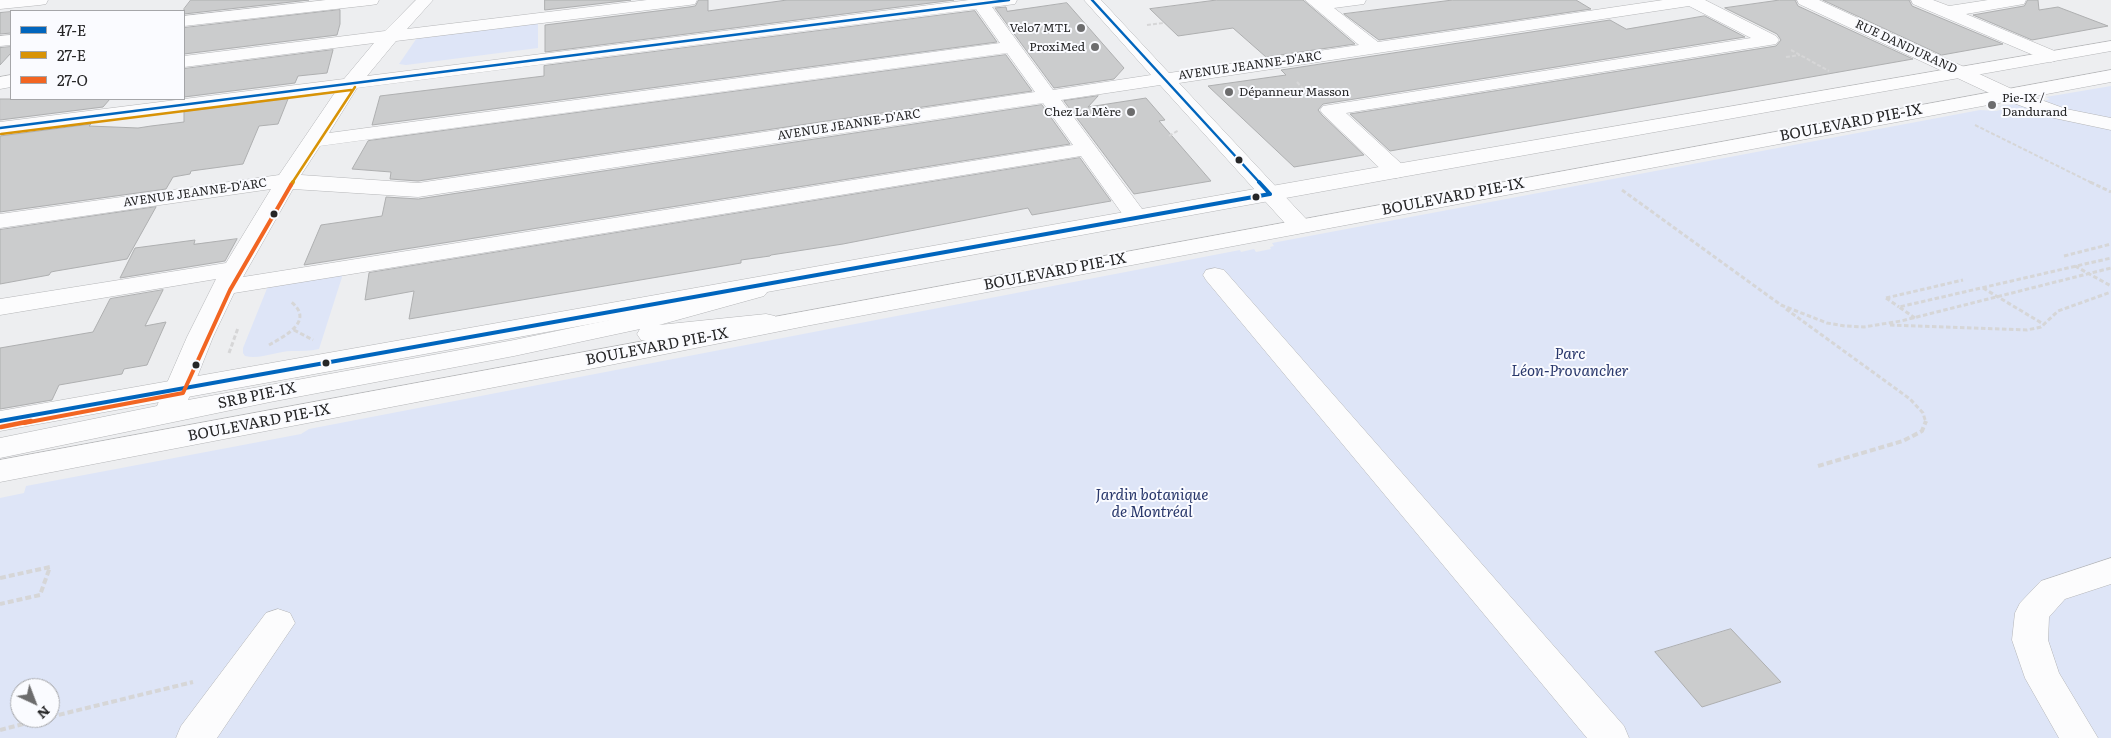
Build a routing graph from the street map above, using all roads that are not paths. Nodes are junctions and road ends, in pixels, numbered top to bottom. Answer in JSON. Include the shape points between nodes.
{"nodes":[{"id":1,"x":40,"y":0,"type":"edge"},
{"id":2,"x":371,"y":0,"type":"edge"},
{"id":3,"x":425,"y":0,"type":"edge"},
{"id":4,"x":689,"y":0,"type":"edge"},
{"id":5,"x":1009,"y":0,"type":"edge"},
{"id":6,"x":1092,"y":0,"type":"edge"},
{"id":7,"x":1358,"y":0,"type":"edge"},
{"id":8,"x":1585,"y":0,"type":"edge"},
{"id":9,"x":1695,"y":0,"type":"edge"},
{"id":10,"x":1805,"y":0,"type":"edge"},
{"id":11,"x":1919,"y":0,"type":"edge"},
{"id":12,"x":2018,"y":0,"type":"edge"},
{"id":13,"x":979,"y":2,"type":"edge"},
{"id":14,"x":1316,"y":3,"type":"edge"},
{"id":15,"x":0,"y":4,"type":"edge"},
{"id":16,"x":1946,"y":12,"type":"junction"},
{"id":17,"x":1608,"y":13,"type":"junction"},
{"id":18,"x":185,"y":21,"type":"edge"},
{"id":19,"x":391,"y":34,"type":"junction"},
{"id":20,"x":2111,"y":46,"type":"edge"},
{"id":21,"x":1012,"y":47,"type":"junction"},
{"id":22,"x":1375,"y":48,"type":"junction"},
{"id":23,"x":2051,"y":56,"type":"junction"},
{"id":24,"x":185,"y":61,"type":"edge"},
{"id":25,"x":1958,"y":71,"type":"junction"},
{"id":26,"x":2111,"y":76,"type":"edge"},
{"id":27,"x":1165,"y":78,"type":"junction"},
{"id":28,"x":350,"y":84,"type":"junction"},
{"id":29,"x":2007,"y":94,"type":"junction"},
{"id":30,"x":1048,"y":95,"type":"junction"},
{"id":31,"x":2111,"y":124,"type":"edge"},
{"id":32,"x":0,"y":128,"type":"edge"},
{"id":33,"x":312,"y":141,"type":"junction"},
{"id":34,"x":1087,"y":149,"type":"junction"},
{"id":35,"x":1396,"y":171,"type":"junction"},
{"id":36,"x":286,"y":182,"type":"junction"},
{"id":37,"x":1270,"y":194,"type":"junction"},
{"id":38,"x":1136,"y":217,"type":"junction"},
{"id":39,"x":0,"y":221,"type":"edge"},
{"id":40,"x":1300,"y":226,"type":"junction"},
{"id":41,"x":1215,"y":276,"type":"dead end"},
{"id":42,"x":804,"y":277,"type":"junction"},
{"id":43,"x":229,"y":278,"type":"junction"},
{"id":44,"x":0,"y":306,"type":"edge"},
{"id":45,"x":811,"y":317,"type":"junction"},
{"id":46,"x":514,"y":348,"type":"junction"},
{"id":47,"x":179,"y":388,"type":"junction"},
{"id":48,"x":0,"y":421,"type":"edge"},
{"id":49,"x":163,"y":428,"type":"junction"},
{"id":50,"x":0,"y":448,"type":"edge"},
{"id":51,"x":0,"y":471,"type":"edge"},
{"id":52,"x":2111,"y":571,"type":"edge"},
{"id":53,"x":278,"y":623,"type":"dead end"},
{"id":54,"x":195,"y":738,"type":"edge"},
{"id":55,"x":1610,"y":738,"type":"edge"},
{"id":56,"x":2079,"y":738,"type":"edge"}],
"edges":[{"from":1,"to":15,"type":"street"},
{"from":2,"to":18,"type":"street"},
{"from":3,"to":19,"type":"street"},
{"from":4,"to":19,"type":"street"},
{"from":5,"to":13,"type":"street"},
{"from":6,"to":27,"type":"street"},
{"from":7,"to":14,"type":"street"},
{"from":8,"to":17,"type":"street"},
{"from":9,"to":17,"type":"street","name":"AVENUE JEANNE-D'ARC"},
{"from":9,"to":35,"type":"street","via":[[1770,40],[1330,110]]},
{"from":10,"to":25,"type":"street","name":"RUE DANDURAND"},
{"from":11,"to":16,"type":"street"},
{"from":12,"to":16,"type":"street"},
{"from":13,"to":21,"type":"street"},
{"from":13,"to":28,"type":"street"},
{"from":14,"to":22,"type":"street"},
{"from":16,"to":23,"type":"street"},
{"from":17,"to":22,"type":"street","name":"AVENUE JEANNE-D'ARC"},
{"from":19,"to":24,"type":"street","via":[[366,40]]},
{"from":19,"to":28,"type":"street"},
{"from":20,"to":23,"type":"street","name":"BOULEVARD PIE-IX"},
{"from":21,"to":30,"type":"street"},
{"from":21,"to":33,"type":"street"},
{"from":22,"to":27,"type":"street","name":"AVENUE JEANNE-D'ARC"},
{"from":23,"to":25,"type":"street","name":"BOULEVARD PIE-IX"},
{"from":25,"to":29,"type":"street","name":"RUE DANDURAND"},
{"from":25,"to":35,"type":"street","name":"BOULEVARD PIE-IX"},
{"from":26,"to":29,"type":"street","name":"BOULEVARD PIE-IX"},
{"from":27,"to":30,"type":"street","name":"AVENUE JEANNE-D'ARC"},
{"from":27,"to":37,"type":"street"},
{"from":28,"to":32,"type":"street"},
{"from":28,"to":33,"type":"street"},
{"from":29,"to":31,"type":"street","name":"RUE DANDURAND","via":[[2061,114]]},
{"from":29,"to":40,"type":"street","name":"BOULEVARD PIE-IX"},
{"from":30,"to":34,"type":"street"},
{"from":30,"to":36,"type":"street","name":"AVENUE JEANNE-D'ARC","via":[[418,190]]},
{"from":33,"to":36,"type":"street"},
{"from":34,"to":38,"type":"street"},
{"from":34,"to":43,"type":"street"},
{"from":35,"to":37,"type":"street","name":"BOULEVARD PIE-IX"},
{"from":36,"to":39,"type":"street","name":"AVENUE JEANNE-D'ARC"},
{"from":36,"to":43,"type":"street"},
{"from":37,"to":38,"type":"street","name":"BOULEVARD PIE-IX"},
{"from":37,"to":40,"type":"street"},
{"from":38,"to":42,"type":"street","name":"BOULEVARD PIE-IX"},
{"from":40,"to":45,"type":"street","name":"BOULEVARD PIE-IX"},
{"from":41,"to":55,"type":"street"},
{"from":42,"to":46,"type":"street","name":"SRB PIE-IX","via":[[660,317]]},
{"from":42,"to":47,"type":"street","name":"BOULEVARD PIE-IX"},
{"from":43,"to":44,"type":"street"},
{"from":43,"to":47,"type":"street"},
{"from":45,"to":46,"type":"street","name":"SRB PIE-IX"},
{"from":45,"to":49,"type":"street","name":"BOULEVARD PIE-IX"},
{"from":46,"to":49,"type":"street","name":"SRB PIE-IX","via":[[291,389]]},
{"from":47,"to":48,"type":"street","name":"BOULEVARD PIE-IX"},
{"from":47,"to":49,"type":"street"},
{"from":49,"to":50,"type":"street","name":"SRB PIE-IX"},
{"from":49,"to":51,"type":"street","name":"BOULEVARD PIE-IX"},
{"from":52,"to":56,"type":"street","via":[[2053,590],[2032,614],[2030,640],[2043,678]]},
{"from":53,"to":54,"type":"street"}]}
